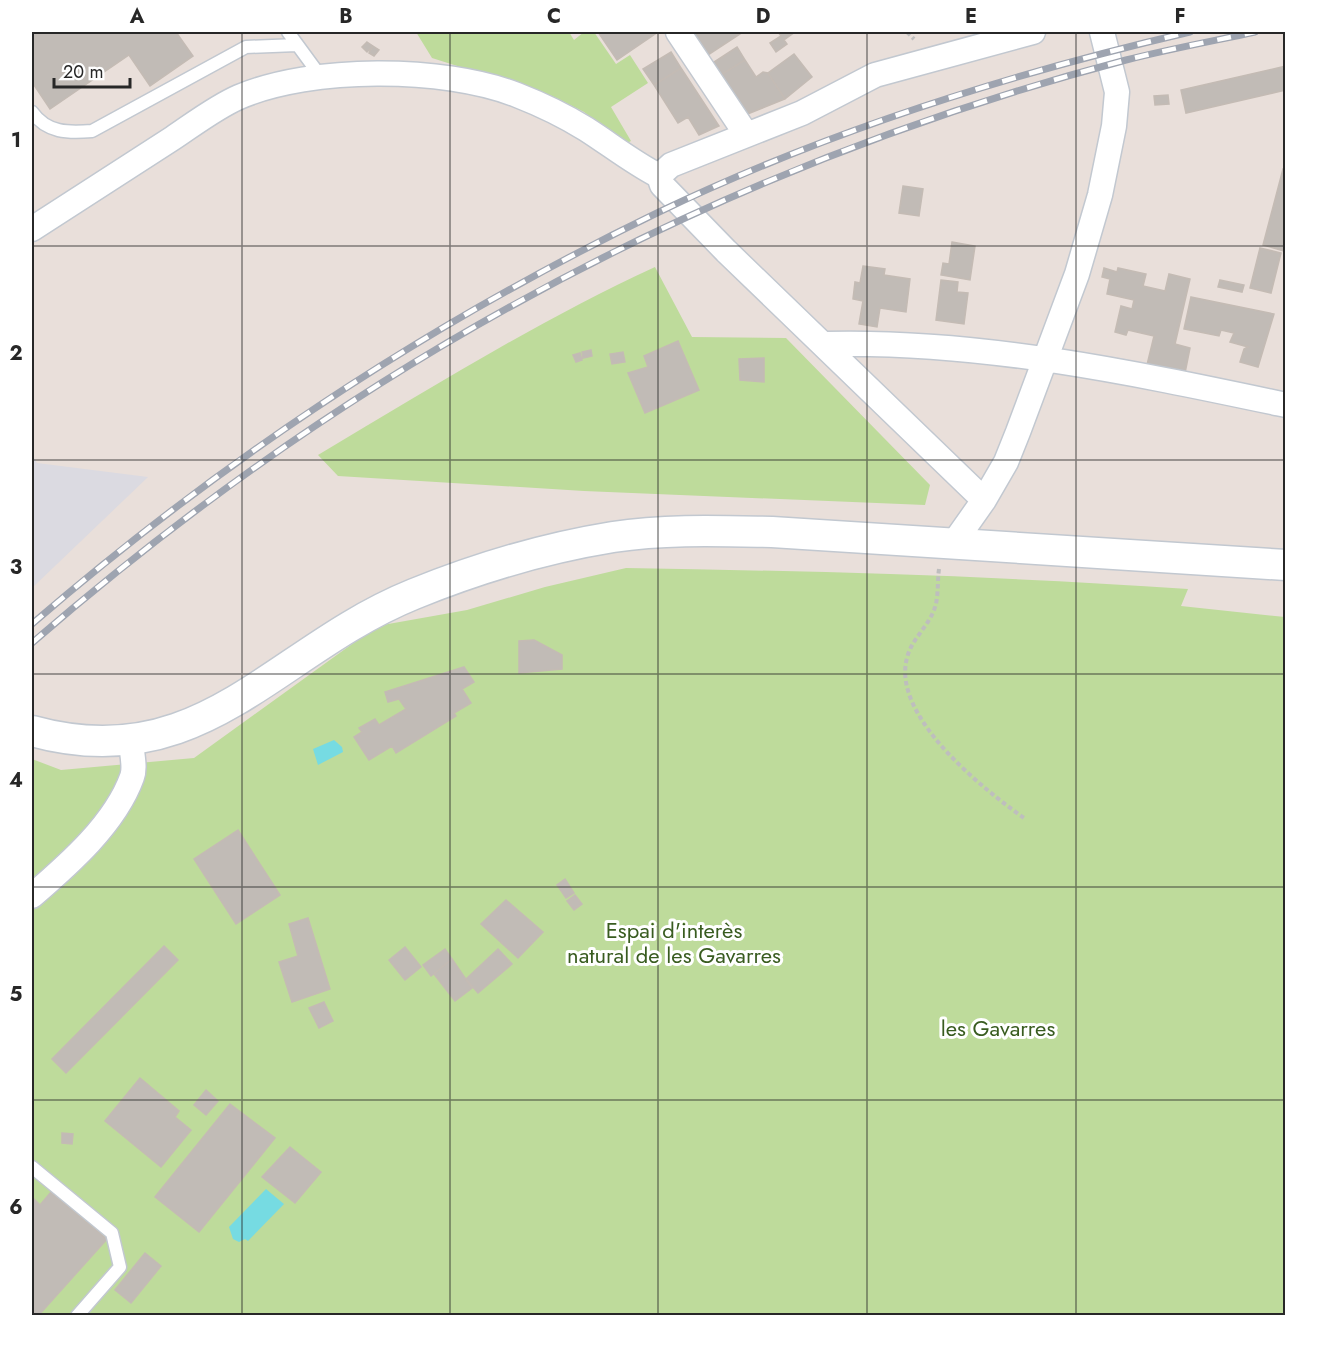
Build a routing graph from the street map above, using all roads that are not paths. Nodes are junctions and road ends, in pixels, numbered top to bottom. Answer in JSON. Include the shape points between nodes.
{"nodes":[{"id":1,"x":288,"y":32,"type":"edge"},
{"id":2,"x":678,"y":32,"type":"edge"},
{"id":3,"x":1033,"y":32,"type":"edge"},
{"id":4,"x":1102,"y":32,"type":"edge"},
{"id":5,"x":297,"y":45,"type":"junction"},
{"id":6,"x":321,"y":77,"type":"junction"},
{"id":7,"x":32,"y":112,"type":"edge"},
{"id":8,"x":746,"y":134,"type":"junction"},
{"id":9,"x":659,"y":176,"type":"junction"},
{"id":10,"x":32,"y":229,"type":"edge"},
{"id":11,"x":825,"y":344,"type":"junction"},
{"id":12,"x":1045,"y":361,"type":"junction"},
{"id":13,"x":1286,"y":405,"type":"edge"},
{"id":14,"x":984,"y":500,"type":"junction"},
{"id":15,"x":953,"y":544,"type":"junction"},
{"id":16,"x":1286,"y":565,"type":"edge"},
{"id":17,"x":32,"y":731,"type":"edge"},
{"id":18,"x":131,"y":740,"type":"junction"},
{"id":19,"x":32,"y":896,"type":"edge"},
{"id":20,"x":32,"y":1167,"type":"edge"},
{"id":21,"x":78,"y":1316,"type":"edge"}],
"edges":[{"from":1,"to":5,"type":"lane"},
{"from":2,"to":8,"type":"street"},
{"from":3,"to":8,"type":"street","via":[[875,75],[802,113]]},
{"from":4,"to":12,"type":"street","via":[[1117,92],[1114,126],[1084,252]]},
{"from":5,"to":6,"type":"lane"},
{"from":5,"to":7,"type":"lane","via":[[246,47],[92,131],[66,133],[39,123]]},
{"from":6,"to":9,"type":"street","via":[[428,76],[498,89],[586,129]]},
{"from":6,"to":10,"type":"street","via":[[270,86],[232,100]]},
{"from":8,"to":9,"type":"street","via":[[671,165]]},
{"from":9,"to":11,"type":"street","via":[[662,185],[726,251]]},
{"from":11,"to":12,"type":"street","via":[[958,349]]},
{"from":11,"to":14,"type":"street"},
{"from":12,"to":13,"type":"street","via":[[1121,371]]},
{"from":12,"to":14,"type":"street","via":[[1010,452]]},
{"from":14,"to":15,"type":"street"},
{"from":15,"to":16,"type":"street"},
{"from":15,"to":18,"type":"street","via":[[709,531],[614,537],[556,548],[410,596],[326,641],[207,718],[180,729]]},
{"from":17,"to":18,"type":"street","via":[[77,740]]},
{"from":18,"to":19,"type":"street","via":[[133,775],[112,815]]},
{"from":20,"to":21,"type":"lane","via":[[112,1233],[120,1267]]}]}
